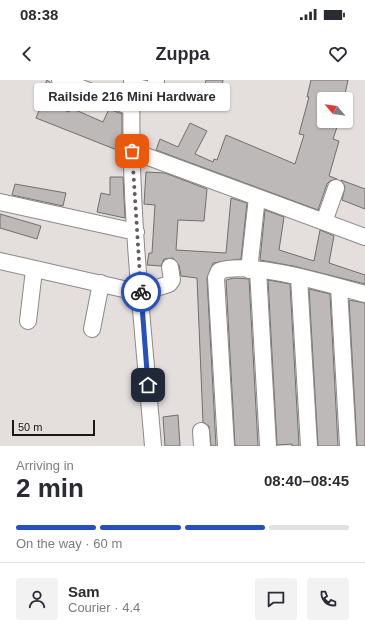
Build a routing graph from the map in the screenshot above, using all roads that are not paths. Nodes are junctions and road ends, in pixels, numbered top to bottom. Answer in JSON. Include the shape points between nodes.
{"nodes":[{"id":1,"x":60,"y":80,"type":"edge"},
{"id":2,"x":156,"y":80,"type":"edge"},
{"id":3,"x":132,"y":83,"type":"edge"},
{"id":4,"x":130,"y":107,"type":"junction"},
{"id":5,"x":132,"y":151,"type":"junction"},
{"id":6,"x":336,"y":188,"type":"dead end"},
{"id":7,"x":257,"y":197,"type":"junction"},
{"id":8,"x":0,"y":202,"type":"edge"},
{"id":9,"x":324,"y":222,"type":"junction"},
{"id":10,"x":136,"y":232,"type":"junction"},
{"id":11,"x":365,"y":237,"type":"edge"},
{"id":12,"x":0,"y":261,"type":"edge"},
{"id":13,"x":170,"y":267,"type":"dead end"},
{"id":14,"x":34,"y":270,"type":"junction"},
{"id":15,"x":253,"y":270,"type":"junction"},
{"id":16,"x":299,"y":277,"type":"junction"},
{"id":17,"x":101,"y":283,"type":"junction"},
{"id":18,"x":339,"y":287,"type":"junction"},
{"id":19,"x":141,"y":293,"type":"junction"},
{"id":20,"x":365,"y":294,"type":"edge"},
{"id":21,"x":28,"y":321,"type":"dead end"},
{"id":22,"x":92,"y":329,"type":"dead end"},
{"id":23,"x":153,"y":446,"type":"edge"},
{"id":24,"x":226,"y":446,"type":"edge"},
{"id":25,"x":268,"y":446,"type":"edge"},
{"id":26,"x":309,"y":446,"type":"edge"},
{"id":27,"x":348,"y":446,"type":"edge"}],
"edges":[{"from":1,"to":4,"type":"street"},
{"from":2,"to":3,"type":"street","via":[[154,91]]},
{"from":3,"to":4,"type":"street"},
{"from":4,"to":5,"type":"street"},
{"from":5,"to":7,"type":"street"},
{"from":5,"to":10,"type":"street"},
{"from":6,"to":9,"type":"street"},
{"from":7,"to":9,"type":"street"},
{"from":7,"to":15,"type":"street"},
{"from":8,"to":10,"type":"street"},
{"from":9,"to":11,"type":"street"},
{"from":10,"to":19,"type":"street"},
{"from":12,"to":14,"type":"street"},
{"from":13,"to":19,"type":"street","via":[[172,280],[169,284]]},
{"from":14,"to":17,"type":"street"},
{"from":14,"to":21,"type":"street"},
{"from":15,"to":16,"type":"street"},
{"from":15,"to":24,"type":"street","via":[[223,270],[219,271],[216,278]]},
{"from":15,"to":25,"type":"street"},
{"from":16,"to":18,"type":"street"},
{"from":16,"to":26,"type":"street"},
{"from":17,"to":19,"type":"street"},
{"from":17,"to":22,"type":"street"},
{"from":18,"to":20,"type":"street"},
{"from":18,"to":27,"type":"street"},
{"from":19,"to":23,"type":"street"}]}
